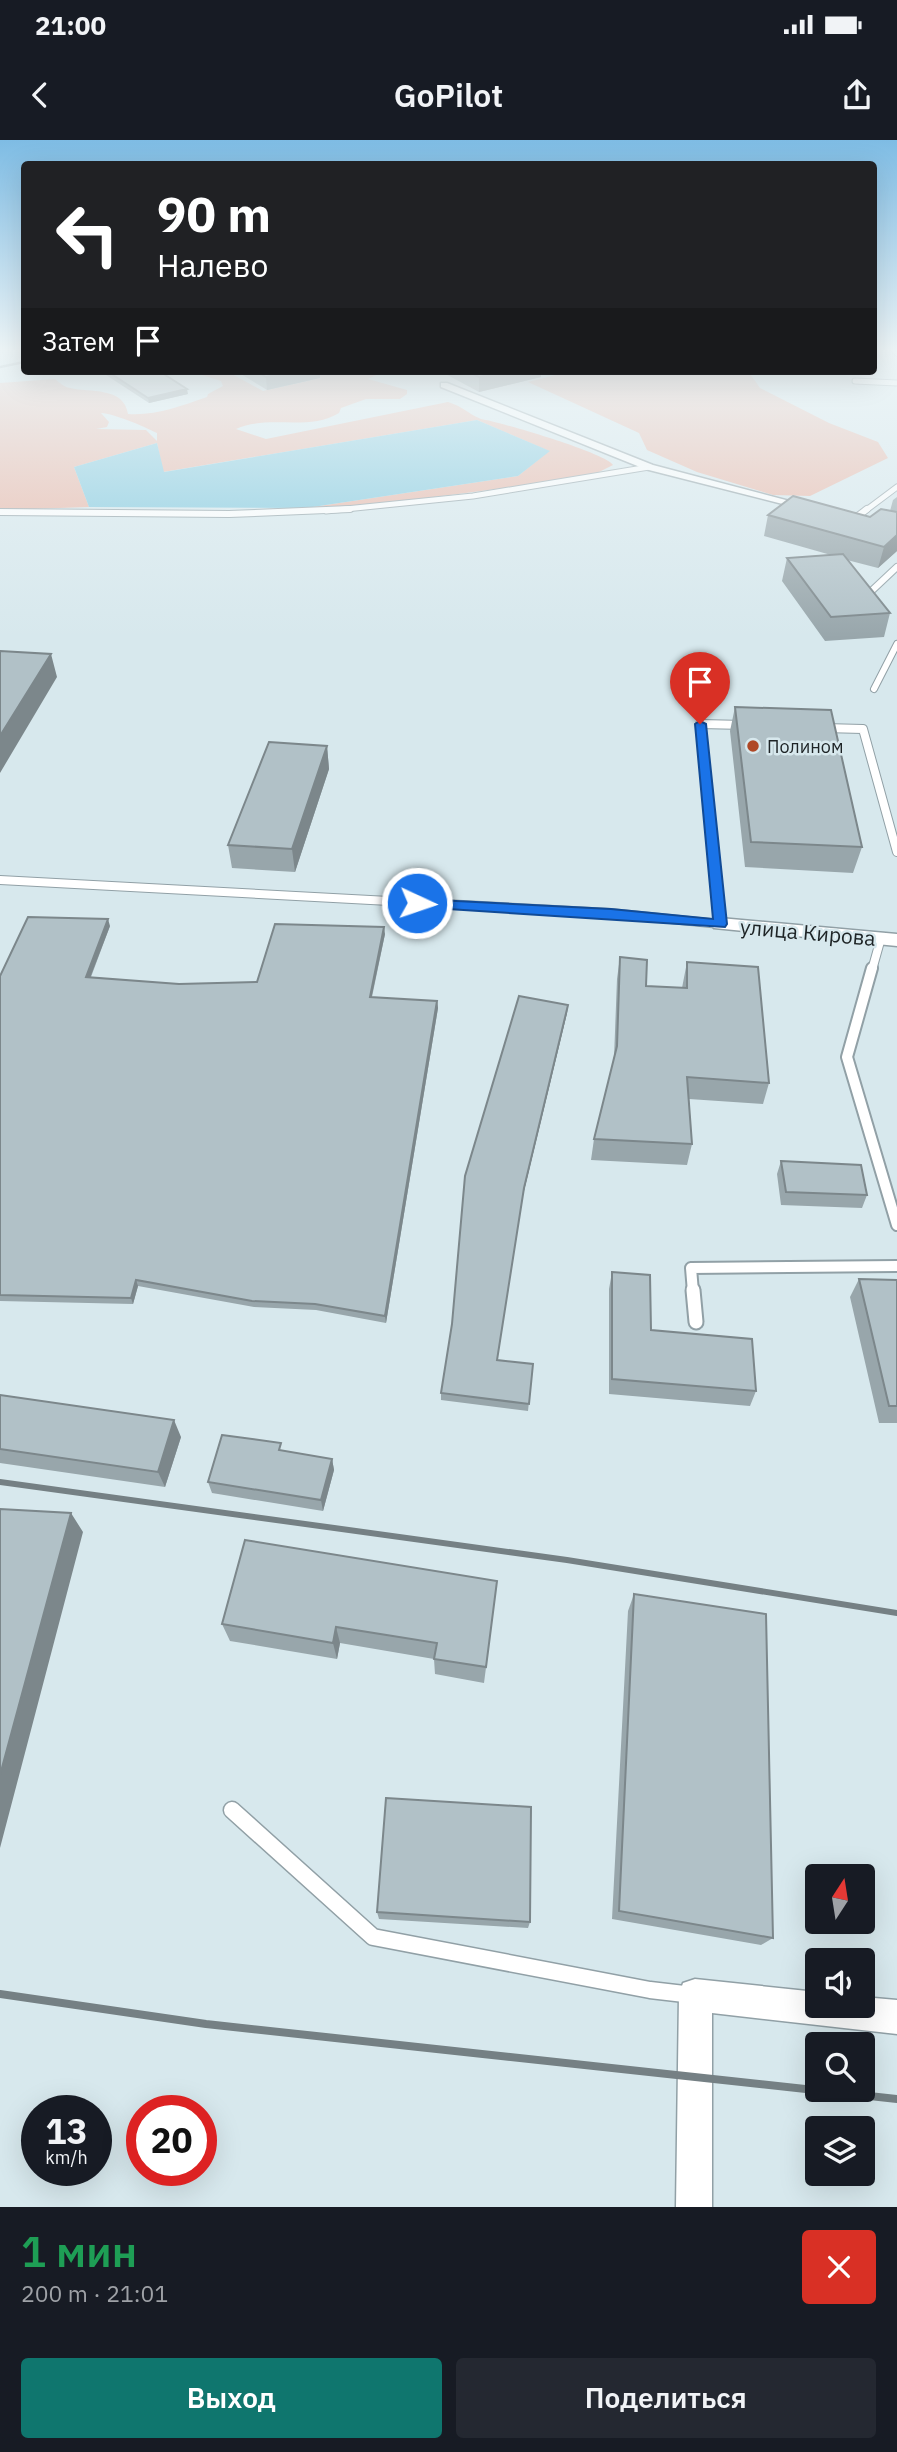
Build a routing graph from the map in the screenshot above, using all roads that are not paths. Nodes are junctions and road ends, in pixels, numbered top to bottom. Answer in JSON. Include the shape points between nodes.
{"nodes":[{"id":1,"x":595,"y":445,"type":"edge"},
{"id":2,"x":649,"y":467,"type":"junction"},
{"id":3,"x":897,"y":487,"type":"edge"},
{"id":4,"x":0,"y":512,"type":"edge"},
{"id":5,"x":829,"y":513,"type":"edge"},
{"id":6,"x":842,"y":516,"type":"edge"},
{"id":7,"x":860,"y":521,"type":"joint"},
{"id":8,"x":897,"y":567,"type":"edge"},
{"id":9,"x":864,"y":598,"type":"edge"},
{"id":10,"x":897,"y":644,"type":"edge"},
{"id":11,"x":874,"y":689,"type":"dead end"},
{"id":12,"x":755,"y":726,"type":"edge"},
{"id":13,"x":809,"y":727,"type":"edge"},
{"id":14,"x":897,"y":852,"type":"edge"},
{"id":15,"x":0,"y":880,"type":"edge"},
{"id":16,"x":720,"y":924,"type":"junction"},
{"id":17,"x":889,"y":939,"type":"edge"},
{"id":18,"x":897,"y":1225,"type":"edge"},
{"id":19,"x":897,"y":1266,"type":"edge"},
{"id":20,"x":696,"y":1322,"type":"dead end"},
{"id":21,"x":232,"y":1810,"type":"dead end"},
{"id":22,"x":695,"y":1995,"type":"junction"},
{"id":23,"x":897,"y":2017,"type":"edge"},
{"id":24,"x":694,"y":2207,"type":"edge"}],
"edges":[{"from":1,"to":2,"type":"street"},
{"from":2,"to":4,"type":"lane","via":[[365,508]]},
{"from":2,"to":5,"type":"street"},
{"from":3,"to":7,"type":"lane"},
{"from":6,"to":7,"type":"street"},
{"from":8,"to":9,"type":"lane"},
{"from":10,"to":11,"type":"lane"},
{"from":12,"to":16,"type":"lane","via":[[700,724]]},
{"from":13,"to":14,"type":"lane","via":[[863,729]]},
{"from":15,"to":16,"type":"lane","via":[[598,912]]},
{"from":16,"to":17,"type":"street","name":"улица Кирова"},
{"from":17,"to":18,"type":"lane","via":[[846,1057]]},
{"from":19,"to":20,"type":"lane","via":[[691,1268]]},
{"from":21,"to":22,"type":"lane","via":[[373,1937]]},
{"from":22,"to":23,"type":"street"},
{"from":22,"to":24,"type":"street"}]}
